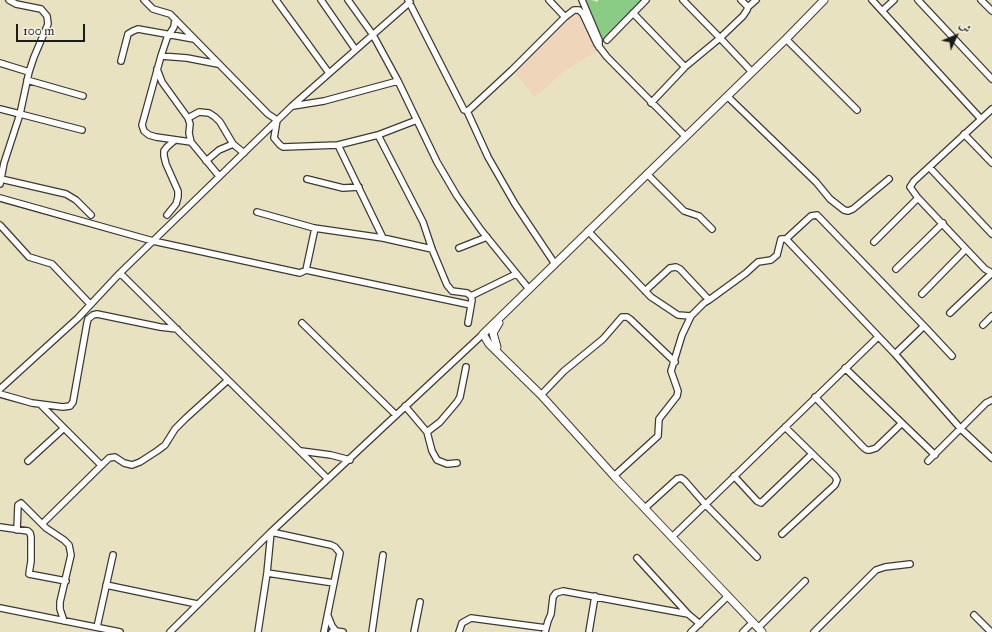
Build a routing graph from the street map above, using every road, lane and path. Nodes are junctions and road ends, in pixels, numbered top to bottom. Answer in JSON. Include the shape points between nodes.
{"nodes":[{"id":1,"x":9,"y":0,"type":"edge"},
{"id":2,"x":144,"y":0,"type":"edge"},
{"id":3,"x":276,"y":0,"type":"edge"},
{"id":4,"x":321,"y":0,"type":"edge"},
{"id":5,"x":348,"y":0,"type":"edge"},
{"id":6,"x":549,"y":0,"type":"edge"},
{"id":7,"x":582,"y":0,"type":"edge"},
{"id":8,"x":646,"y":0,"type":"edge"},
{"id":9,"x":683,"y":0,"type":"edge"},
{"id":10,"x":741,"y":0,"type":"edge"},
{"id":11,"x":756,"y":0,"type":"edge"},
{"id":12,"x":824,"y":0,"type":"edge"},
{"id":13,"x":872,"y":0,"type":"edge"},
{"id":14,"x":894,"y":0,"type":"edge"},
{"id":15,"x":918,"y":0,"type":"edge"},
{"id":16,"x":981,"y":0,"type":"edge"},
{"id":17,"x":409,"y":1,"type":"edge"},
{"id":18,"x":748,"y":7,"type":"junction"},
{"id":19,"x":992,"y":10,"type":"edge"},
{"id":20,"x":882,"y":11,"type":"junction"},
{"id":21,"x":633,"y":13,"type":"junction"},
{"id":22,"x":565,"y":17,"type":"junction"},
{"id":23,"x":175,"y":19,"type":"junction"},
{"id":24,"x":170,"y":34,"type":"junction"},
{"id":25,"x":373,"y":35,"type":"junction"},
{"id":26,"x":720,"y":38,"type":"junction"},
{"id":27,"x":194,"y":39,"type":"junction"},
{"id":28,"x":786,"y":39,"type":"junction"},
{"id":29,"x":607,"y":40,"type":"dead end"},
{"id":30,"x":599,"y":47,"type":"junction"},
{"id":31,"x":355,"y":49,"type":"junction"},
{"id":32,"x":161,"y":56,"type":"junction"},
{"id":33,"x":121,"y":61,"type":"dead end"},
{"id":34,"x":0,"y":63,"type":"edge"},
{"id":35,"x":218,"y":64,"type":"junction"},
{"id":36,"x":685,"y":67,"type":"junction"},
{"id":37,"x":157,"y":68,"type":"junction"},
{"id":38,"x":29,"y":72,"type":"junction"},
{"id":39,"x":752,"y":72,"type":"junction"},
{"id":40,"x":329,"y":73,"type":"junction"},
{"id":41,"x":992,"y":79,"type":"edge"},
{"id":42,"x":27,"y":80,"type":"junction"},
{"id":43,"x":398,"y":81,"type":"junction"},
{"id":44,"x":83,"y":96,"type":"dead end"},
{"id":45,"x":728,"y":96,"type":"junction"},
{"id":46,"x":651,"y":102,"type":"junction"},
{"id":47,"x":292,"y":106,"type":"junction"},
{"id":48,"x":0,"y":108,"type":"edge"},
{"id":49,"x":992,"y":109,"type":"edge"},
{"id":50,"x":467,"y":110,"type":"junction"},
{"id":51,"x":857,"y":110,"type":"dead end"},
{"id":52,"x":20,"y":114,"type":"junction"},
{"id":53,"x":188,"y":118,"type":"junction"},
{"id":54,"x":981,"y":119,"type":"junction"},
{"id":55,"x":277,"y":120,"type":"junction"},
{"id":56,"x":417,"y":120,"type":"junction"},
{"id":57,"x":82,"y":130,"type":"dead end"},
{"id":58,"x":964,"y":134,"type":"junction"},
{"id":59,"x":378,"y":135,"type":"junction"},
{"id":60,"x":685,"y":136,"type":"junction"},
{"id":61,"x":175,"y":140,"type":"junction"},
{"id":62,"x":191,"y":142,"type":"junction"},
{"id":63,"x":233,"y":144,"type":"junction"},
{"id":64,"x":338,"y":145,"type":"junction"},
{"id":65,"x":244,"y":153,"type":"junction"},
{"id":66,"x":206,"y":161,"type":"junction"},
{"id":67,"x":992,"y":163,"type":"edge"},
{"id":68,"x":929,"y":167,"type":"junction"},
{"id":69,"x":647,"y":174,"type":"junction"},
{"id":70,"x":219,"y":176,"type":"junction"},
{"id":71,"x":307,"y":179,"type":"dead end"},
{"id":72,"x":889,"y":179,"type":"dead end"},
{"id":73,"x":0,"y":182,"type":"edge"},
{"id":74,"x":359,"y":187,"type":"junction"},
{"id":75,"x":0,"y":198,"type":"edge"},
{"id":76,"x":918,"y":198,"type":"junction"},
{"id":77,"x":257,"y":212,"type":"dead end"},
{"id":78,"x":91,"y":215,"type":"dead end"},
{"id":79,"x":167,"y":215,"type":"dead end"},
{"id":80,"x":943,"y":223,"type":"junction"},
{"id":81,"x":315,"y":228,"type":"junction"},
{"id":82,"x":1,"y":229,"type":"edge"},
{"id":83,"x":712,"y":229,"type":"dead end"},
{"id":84,"x":588,"y":231,"type":"junction"},
{"id":85,"x":992,"y":234,"type":"edge"},
{"id":86,"x":487,"y":237,"type":"junction"},
{"id":87,"x":383,"y":238,"type":"junction"},
{"id":88,"x":786,"y":239,"type":"junction"},
{"id":89,"x":153,"y":241,"type":"junction"},
{"id":90,"x":874,"y":242,"type":"dead end"},
{"id":91,"x":459,"y":248,"type":"dead end"},
{"id":92,"x":432,"y":249,"type":"junction"},
{"id":93,"x":966,"y":249,"type":"junction"},
{"id":94,"x":554,"y":264,"type":"junction"},
{"id":95,"x":896,"y":269,"type":"dead end"},
{"id":96,"x":306,"y":270,"type":"junction"},
{"id":97,"x":120,"y":273,"type":"junction"},
{"id":98,"x":992,"y":273,"type":"edge"},
{"id":99,"x":516,"y":274,"type":"junction"},
{"id":100,"x":529,"y":289,"type":"junction"},
{"id":101,"x":645,"y":291,"type":"junction"},
{"id":102,"x":922,"y":294,"type":"dead end"},
{"id":103,"x":471,"y":296,"type":"junction"},
{"id":104,"x":710,"y":300,"type":"junction"},
{"id":105,"x":90,"y":304,"type":"junction"},
{"id":106,"x":471,"y":305,"type":"junction"},
{"id":107,"x":506,"y":312,"type":"junction"},
{"id":108,"x":950,"y":313,"type":"dead end"},
{"id":109,"x":691,"y":316,"type":"junction"},
{"id":110,"x":992,"y":316,"type":"edge"},
{"id":111,"x":302,"y":323,"type":"dead end"},
{"id":112,"x":468,"y":323,"type":"dead end"},
{"id":113,"x":983,"y":325,"type":"dead end"},
{"id":114,"x":924,"y":326,"type":"junction"},
{"id":115,"x":177,"y":329,"type":"junction"},
{"id":116,"x":483,"y":334,"type":"junction"},
{"id":117,"x":878,"y":337,"type":"junction"},
{"id":118,"x":497,"y":346,"type":"junction"},
{"id":119,"x":894,"y":354,"type":"junction"},
{"id":120,"x":952,"y":356,"type":"dead end"},
{"id":121,"x":674,"y":362,"type":"junction"},
{"id":122,"x":466,"y":367,"type":"dead end"},
{"id":123,"x":845,"y":368,"type":"junction"},
{"id":124,"x":516,"y":370,"type":"junction"},
{"id":125,"x":228,"y":380,"type":"junction"},
{"id":126,"x":0,"y":389,"type":"edge"},
{"id":127,"x":0,"y":394,"type":"edge"},
{"id":128,"x":541,"y":395,"type":"junction"},
{"id":129,"x":816,"y":397,"type":"junction"},
{"id":130,"x":992,"y":400,"type":"edge"},
{"id":131,"x":41,"y":404,"type":"junction"},
{"id":132,"x":405,"y":406,"type":"junction"},
{"id":133,"x":396,"y":415,"type":"junction"},
{"id":134,"x":902,"y":423,"type":"junction"},
{"id":135,"x":785,"y":427,"type":"junction"},
{"id":136,"x":64,"y":428,"type":"junction"},
{"id":137,"x":961,"y":429,"type":"junction"},
{"id":138,"x":427,"y":432,"type":"junction"},
{"id":139,"x":300,"y":451,"type":"junction"},
{"id":140,"x":812,"y":454,"type":"junction"},
{"id":141,"x":935,"y":455,"type":"junction"},
{"id":142,"x":992,"y":458,"type":"edge"},
{"id":143,"x":350,"y":460,"type":"junction"},
{"id":144,"x":28,"y":461,"type":"dead end"},
{"id":145,"x":928,"y":461,"type":"dead end"},
{"id":146,"x":457,"y":463,"type":"dead end"},
{"id":147,"x":102,"y":465,"type":"junction"},
{"id":148,"x":614,"y":476,"type":"junction"},
{"id":149,"x":734,"y":476,"type":"junction"},
{"id":150,"x":328,"y":479,"type":"junction"},
{"id":151,"x":705,"y":504,"type":"junction"},
{"id":152,"x":645,"y":508,"type":"junction"},
{"id":153,"x":42,"y":524,"type":"junction"},
{"id":154,"x":0,"y":527,"type":"edge"},
{"id":155,"x":17,"y":530,"type":"junction"},
{"id":156,"x":271,"y":532,"type":"junction"},
{"id":157,"x":782,"y":534,"type":"dead end"},
{"id":158,"x":672,"y":537,"type":"junction"},
{"id":159,"x":113,"y":555,"type":"dead end"},
{"id":160,"x":383,"y":555,"type":"dead end"},
{"id":161,"x":757,"y":557,"type":"dead end"},
{"id":162,"x":637,"y":558,"type":"dead end"},
{"id":163,"x":910,"y":564,"type":"dead end"},
{"id":164,"x":267,"y":573,"type":"junction"},
{"id":165,"x":805,"y":581,"type":"dead end"},
{"id":166,"x":66,"y":582,"type":"junction"},
{"id":167,"x":334,"y":583,"type":"junction"},
{"id":168,"x":106,"y":586,"type":"junction"},
{"id":169,"x":595,"y":596,"type":"junction"},
{"id":170,"x":728,"y":596,"type":"junction"},
{"id":171,"x":420,"y":602,"type":"dead end"},
{"id":172,"x":197,"y":604,"type":"junction"},
{"id":173,"x":0,"y":608,"type":"edge"},
{"id":174,"x":688,"y":614,"type":"junction"},
{"id":175,"x":974,"y":615,"type":"dead end"},
{"id":176,"x":327,"y":616,"type":"junction"},
{"id":177,"x":64,"y":621,"type":"junction"},
{"id":178,"x":700,"y":624,"type":"junction"},
{"id":179,"x":758,"y":627,"type":"edge"},
{"id":180,"x":97,"y":628,"type":"junction"},
{"id":181,"x":545,"y":630,"type":"edge"},
{"id":182,"x":334,"y":631,"type":"edge"},
{"id":183,"x":120,"y":632,"type":"edge"},
{"id":184,"x":170,"y":632,"type":"edge"},
{"id":185,"x":258,"y":632,"type":"edge"},
{"id":186,"x":324,"y":632,"type":"edge"},
{"id":187,"x":343,"y":632,"type":"edge"},
{"id":188,"x":372,"y":632,"type":"edge"},
{"id":189,"x":414,"y":632,"type":"edge"},
{"id":190,"x":459,"y":632,"type":"edge"},
{"id":191,"x":589,"y":632,"type":"edge"},
{"id":192,"x":691,"y":632,"type":"edge"},
{"id":193,"x":743,"y":632,"type":"edge"},
{"id":194,"x":814,"y":632,"type":"edge"},
{"id":195,"x":990,"y":632,"type":"edge"}],
"edges":[{"from":1,"to":38,"type":"street","via":[[41,9],[47,16],[48,24]]},
{"from":2,"to":23,"type":"street","via":[[153,9],[168,12]]},
{"from":3,"to":40,"type":"street"},
{"from":4,"to":31,"type":"street"},
{"from":5,"to":25,"type":"street"},
{"from":6,"to":22,"type":"street"},
{"from":7,"to":30,"type":"street","via":[[599,40]]},
{"from":8,"to":21,"type":"street"},
{"from":9,"to":26,"type":"street"},
{"from":10,"to":18,"type":"street"},
{"from":11,"to":18,"type":"street"},
{"from":12,"to":28,"type":"street"},
{"from":13,"to":20,"type":"street"},
{"from":14,"to":20,"type":"street"},
{"from":15,"to":41,"type":"street"},
{"from":16,"to":19,"type":"street"},
{"from":17,"to":25,"type":"street"},
{"from":17,"to":50,"type":"street","via":[[462,107]]},
{"from":18,"to":26,"type":"street","via":[[743,16]]},
{"from":20,"to":54,"type":"street"},
{"from":21,"to":29,"type":"street"},
{"from":21,"to":36,"type":"street"},
{"from":22,"to":30,"type":"street","via":[[574,10],[582,12]]},
{"from":22,"to":50,"type":"street"},
{"from":23,"to":24,"type":"street"},
{"from":23,"to":27,"type":"street"},
{"from":24,"to":27,"type":"street"},
{"from":24,"to":32,"type":"street"},
{"from":24,"to":33,"type":"street","via":[[138,30],[130,32]]},
{"from":25,"to":31,"type":"street"},
{"from":25,"to":43,"type":"street"},
{"from":26,"to":36,"type":"street"},
{"from":26,"to":39,"type":"street"},
{"from":27,"to":35,"type":"street"},
{"from":28,"to":39,"type":"street"},
{"from":28,"to":51,"type":"street"},
{"from":30,"to":46,"type":"street"},
{"from":31,"to":40,"type":"street"},
{"from":32,"to":35,"type":"street"},
{"from":32,"to":37,"type":"street"},
{"from":34,"to":38,"type":"street"},
{"from":35,"to":55,"type":"street"},
{"from":36,"to":46,"type":"street"},
{"from":37,"to":53,"type":"street","via":[[162,82]]},
{"from":37,"to":61,"type":"street","via":[[142,125],[149,135]]},
{"from":38,"to":42,"type":"street"},
{"from":39,"to":45,"type":"street"},
{"from":40,"to":47,"type":"street"},
{"from":42,"to":44,"type":"street"},
{"from":42,"to":52,"type":"street"},
{"from":43,"to":47,"type":"street","via":[[324,101]]},
{"from":43,"to":56,"type":"street"},
{"from":45,"to":60,"type":"street"},
{"from":45,"to":72,"type":"street","via":[[844,210],[853,209]]},
{"from":46,"to":60,"type":"street"},
{"from":47,"to":55,"type":"street"},
{"from":48,"to":52,"type":"street"},
{"from":49,"to":54,"type":"street"},
{"from":50,"to":94,"type":"street","via":[[488,157]]},
{"from":52,"to":57,"type":"street"},
{"from":52,"to":73,"type":"street"},
{"from":53,"to":62,"type":"street"},
{"from":53,"to":63,"type":"street","via":[[199,112],[209,113],[220,122]]},
{"from":54,"to":58,"type":"street"},
{"from":55,"to":64,"type":"street","via":[[274,138],[280,145]]},
{"from":55,"to":65,"type":"street"},
{"from":56,"to":59,"type":"street"},
{"from":56,"to":86,"type":"street","via":[[457,196]]},
{"from":58,"to":67,"type":"street"},
{"from":58,"to":68,"type":"street"},
{"from":59,"to":64,"type":"street"},
{"from":59,"to":92,"type":"street","via":[[423,222]]},
{"from":60,"to":69,"type":"street"},
{"from":61,"to":62,"type":"street"},
{"from":61,"to":79,"type":"street","via":[[164,151],[166,164],[178,191],[176,204]]},
{"from":62,"to":66,"type":"street"},
{"from":63,"to":65,"type":"street"},
{"from":63,"to":66,"type":"street","via":[[219,150]]},
{"from":64,"to":74,"type":"street"},
{"from":65,"to":70,"type":"street"},
{"from":66,"to":70,"type":"street"},
{"from":68,"to":76,"type":"street","via":[[911,184],[911,190]]},
{"from":68,"to":85,"type":"street"},
{"from":69,"to":83,"type":"street","via":[[684,211],[699,216]]},
{"from":69,"to":84,"type":"street"},
{"from":70,"to":89,"type":"street"},
{"from":71,"to":74,"type":"street","via":[[343,188]]},
{"from":73,"to":78,"type":"street","via":[[66,194]]},
{"from":74,"to":87,"type":"street"},
{"from":75,"to":89,"type":"street"},
{"from":76,"to":80,"type":"street"},
{"from":76,"to":90,"type":"street"},
{"from":77,"to":81,"type":"street"},
{"from":80,"to":93,"type":"street"},
{"from":80,"to":95,"type":"street"},
{"from":81,"to":87,"type":"street"},
{"from":81,"to":96,"type":"street"},
{"from":82,"to":105,"type":"street","via":[[29,257],[52,265]]},
{"from":84,"to":94,"type":"street"},
{"from":84,"to":101,"type":"street"},
{"from":86,"to":91,"type":"street"},
{"from":86,"to":99,"type":"street"},
{"from":87,"to":92,"type":"street"},
{"from":88,"to":104,"type":"street","via":[[781,240],[777,255],[771,260],[758,262]]},
{"from":88,"to":114,"type":"street","via":[[811,216],[817,215]]},
{"from":88,"to":117,"type":"street"},
{"from":89,"to":96,"type":"street","via":[[300,273]]},
{"from":89,"to":97,"type":"street"},
{"from":92,"to":103,"type":"street","via":[[448,288]]},
{"from":93,"to":98,"type":"street"},
{"from":93,"to":102,"type":"street"},
{"from":94,"to":100,"type":"street"},
{"from":96,"to":106,"type":"street"},
{"from":97,"to":105,"type":"street"},
{"from":97,"to":115,"type":"street"},
{"from":98,"to":108,"type":"street"},
{"from":99,"to":100,"type":"street"},
{"from":99,"to":103,"type":"street"},
{"from":100,"to":107,"type":"street"},
{"from":101,"to":104,"type":"street","via":[[670,268],[676,267]]},
{"from":101,"to":109,"type":"street","via":[[678,315]]},
{"from":103,"to":106,"type":"street"},
{"from":104,"to":109,"type":"street"},
{"from":105,"to":126,"type":"street","via":[[56,339]]},
{"from":106,"to":112,"type":"street"},
{"from":107,"to":116,"type":"street"},
{"from":107,"to":118,"type":"street","via":[[494,331]]},
{"from":109,"to":121,"type":"street"},
{"from":110,"to":113,"type":"street"},
{"from":111,"to":133,"type":"street"},
{"from":114,"to":119,"type":"street"},
{"from":114,"to":120,"type":"street"},
{"from":115,"to":125,"type":"street"},
{"from":115,"to":131,"type":"street","via":[[93,315],[87,323],[72,404],[63,407]]},
{"from":116,"to":118,"type":"street"},
{"from":116,"to":124,"type":"street","via":[[489,344]]},
{"from":116,"to":132,"type":"street"},
{"from":117,"to":119,"type":"street"},
{"from":117,"to":123,"type":"street"},
{"from":118,"to":124,"type":"street"},
{"from":119,"to":137,"type":"street"},
{"from":121,"to":128,"type":"street","via":[[630,319],[622,317],[603,339],[564,371]]},
{"from":121,"to":148,"type":"street","via":[[671,371],[678,391],[677,396],[660,419],[658,436]]},
{"from":122,"to":138,"type":"street","via":[[457,402],[440,422]]},
{"from":123,"to":129,"type":"street"},
{"from":123,"to":134,"type":"street"},
{"from":124,"to":128,"type":"street"},
{"from":125,"to":139,"type":"street"},
{"from":125,"to":147,"type":"street","via":[[175,429],[165,445],[149,457],[132,465],[114,457]]},
{"from":127,"to":131,"type":"street"},
{"from":128,"to":148,"type":"street"},
{"from":129,"to":134,"type":"street","via":[[867,450],[876,448]]},
{"from":129,"to":135,"type":"street"},
{"from":130,"to":137,"type":"street"},
{"from":131,"to":136,"type":"street"},
{"from":132,"to":133,"type":"street"},
{"from":132,"to":138,"type":"street"},
{"from":133,"to":143,"type":"street"},
{"from":134,"to":141,"type":"street"},
{"from":135,"to":140,"type":"street"},
{"from":135,"to":149,"type":"street"},
{"from":136,"to":144,"type":"street"},
{"from":136,"to":147,"type":"street"},
{"from":137,"to":141,"type":"street"},
{"from":137,"to":142,"type":"street"},
{"from":138,"to":146,"type":"street","via":[[437,460],[447,464]]},
{"from":139,"to":143,"type":"street"},
{"from":139,"to":150,"type":"street"},
{"from":140,"to":149,"type":"street","via":[[761,503]]},
{"from":140,"to":157,"type":"street","via":[[835,476],[836,482]]},
{"from":141,"to":145,"type":"street"},
{"from":143,"to":150,"type":"street"},
{"from":147,"to":153,"type":"street"},
{"from":148,"to":152,"type":"street"},
{"from":149,"to":151,"type":"street"},
{"from":150,"to":156,"type":"street"},
{"from":151,"to":152,"type":"street","via":[[685,481],[679,478]]},
{"from":151,"to":158,"type":"street"},
{"from":151,"to":161,"type":"street"},
{"from":152,"to":158,"type":"street"},
{"from":153,"to":155,"type":"street","via":[[20,503]]},
{"from":153,"to":166,"type":"street","via":[[69,545],[71,555]]},
{"from":154,"to":155,"type":"street"},
{"from":155,"to":166,"type":"street","via":[[28,531],[31,537],[29,574]]},
{"from":156,"to":164,"type":"street"},
{"from":156,"to":167,"type":"street","via":[[335,547],[340,557]]},
{"from":156,"to":172,"type":"street"},
{"from":158,"to":170,"type":"street"},
{"from":159,"to":168,"type":"street"},
{"from":160,"to":188,"type":"street"},
{"from":162,"to":174,"type":"street"},
{"from":163,"to":194,"type":"street","via":[[885,566],[876,570]]},
{"from":164,"to":167,"type":"street"},
{"from":164,"to":185,"type":"street"},
{"from":165,"to":179,"type":"street"},
{"from":166,"to":177,"type":"street","via":[[60,602]]},
{"from":167,"to":176,"type":"street"},
{"from":168,"to":172,"type":"street"},
{"from":168,"to":180,"type":"street"},
{"from":169,"to":174,"type":"street"},
{"from":169,"to":181,"type":"street","via":[[563,591],[556,593]]},
{"from":169,"to":191,"type":"street"},
{"from":170,"to":178,"type":"street"},
{"from":170,"to":179,"type":"street"},
{"from":171,"to":189,"type":"street"},
{"from":172,"to":184,"type":"street"},
{"from":173,"to":177,"type":"street"},
{"from":174,"to":178,"type":"street"},
{"from":175,"to":195,"type":"street"},
{"from":176,"to":182,"type":"street"},
{"from":176,"to":186,"type":"street"},
{"from":177,"to":180,"type":"street"},
{"from":178,"to":192,"type":"street"},
{"from":179,"to":193,"type":"street"},
{"from":180,"to":183,"type":"street"},
{"from":181,"to":190,"type":"street","via":[[471,618],[462,623]]},
{"from":182,"to":187,"type":"street"}]}
